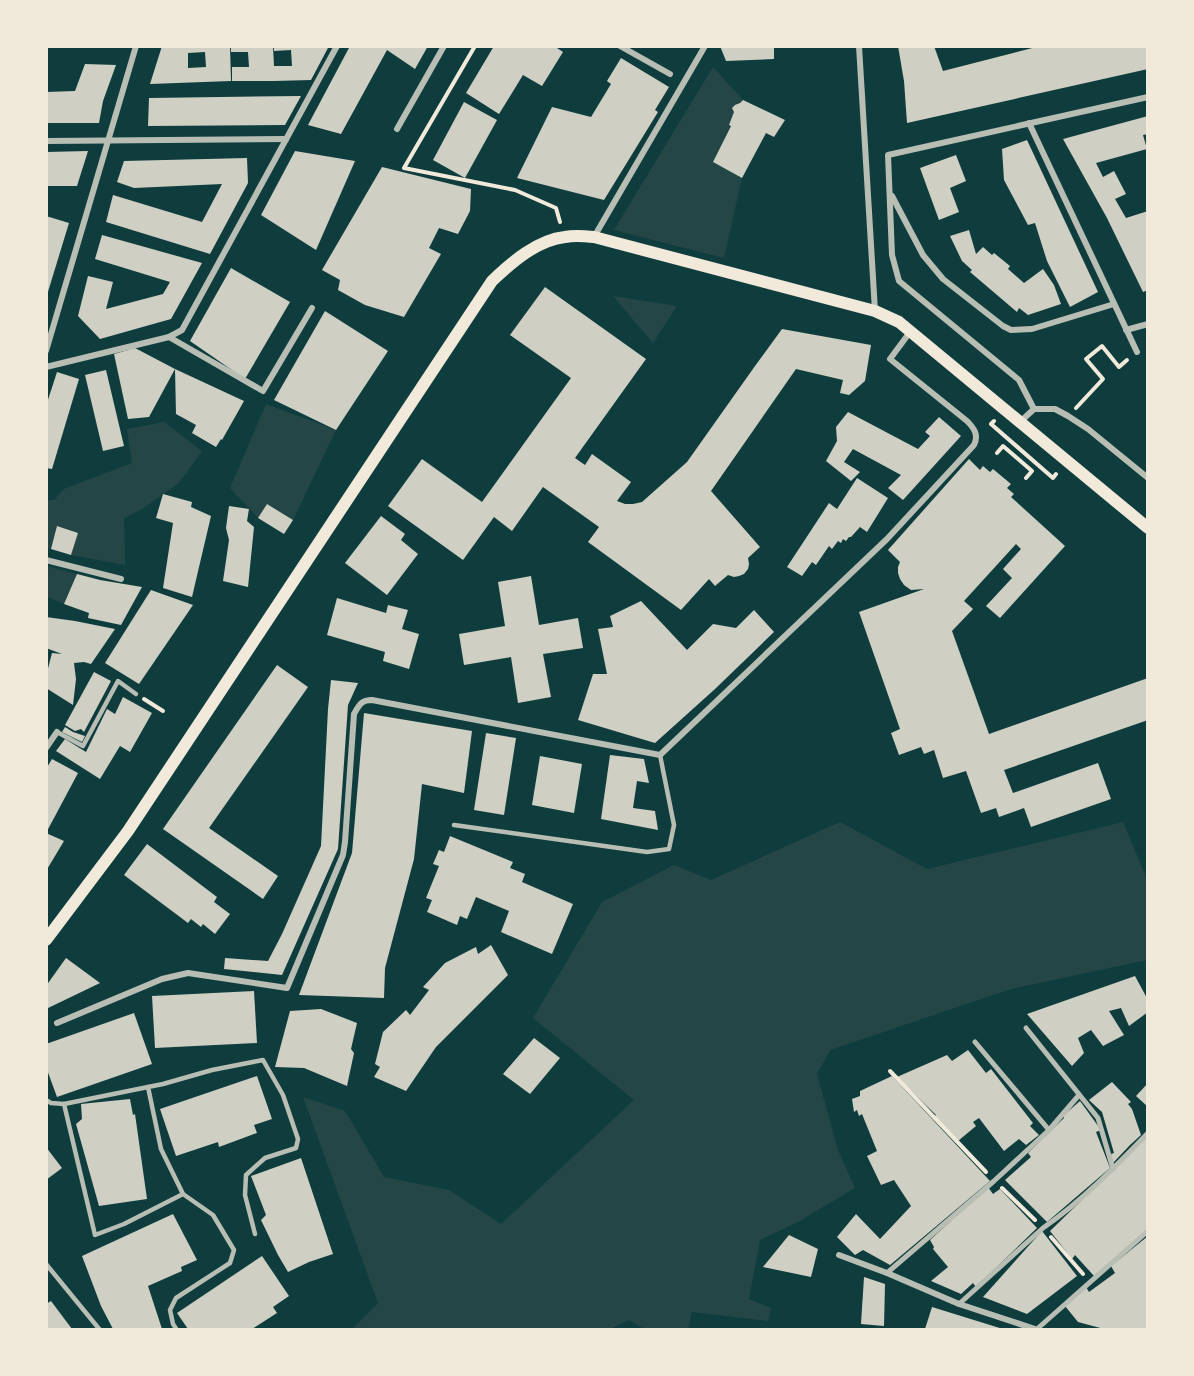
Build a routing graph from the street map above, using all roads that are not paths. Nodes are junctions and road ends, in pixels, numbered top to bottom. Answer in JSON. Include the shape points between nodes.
{"nodes":[{"id":1,"x":136,"y":46,"type":"edge"},
{"id":2,"x":337,"y":46,"type":"edge"},
{"id":3,"x":444,"y":46,"type":"edge"},
{"id":4,"x":620,"y":46,"type":"edge"},
{"id":5,"x":705,"y":46,"type":"edge"},
{"id":6,"x":859,"y":46,"type":"edge"},
{"id":7,"x":670,"y":74,"type":"dead end"},
{"id":8,"x":1148,"y":97,"type":"edge"},
{"id":9,"x":1029,"y":123,"type":"junction"},
{"id":10,"x":397,"y":129,"type":"dead end"},
{"id":11,"x":286,"y":139,"type":"junction"},
{"id":12,"x":46,"y":141,"type":"edge"},
{"id":13,"x":109,"y":141,"type":"junction"},
{"id":14,"x":891,"y":192,"type":"junction"},
{"id":15,"x":594,"y":237,"type":"junction"},
{"id":16,"x":1114,"y":304,"type":"junction"},
{"id":17,"x":312,"y":308,"type":"dead end"},
{"id":18,"x":875,"y":312,"type":"junction"},
{"id":19,"x":1148,"y":324,"type":"edge"},
{"id":20,"x":1126,"y":330,"type":"junction"},
{"id":21,"x":910,"y":332,"type":"junction"},
{"id":22,"x":169,"y":337,"type":"junction"},
{"id":23,"x":46,"y":351,"type":"edge"},
{"id":24,"x":1137,"y":352,"type":"road end"},
{"id":25,"x":46,"y":366,"type":"edge"},
{"id":26,"x":1034,"y":409,"type":"junction"},
{"id":27,"x":1020,"y":423,"type":"junction"},
{"id":28,"x":1148,"y":478,"type":"edge"},
{"id":29,"x":1148,"y":528,"type":"edge"},
{"id":30,"x":46,"y":560,"type":"edge"},
{"id":31,"x":122,"y":579,"type":"dead end"},
{"id":32,"x":136,"y":694,"type":"road end"},
{"id":33,"x":57,"y":732,"type":"joint"},
{"id":34,"x":46,"y":748,"type":"edge"},
{"id":35,"x":660,"y":755,"type":"junction"},
{"id":36,"x":454,"y":825,"type":"dead end"},
{"id":37,"x":46,"y":940,"type":"edge"},
{"id":38,"x":57,"y":1023,"type":"dead end"},
{"id":39,"x":1026,"y":1028,"type":"dead end"},
{"id":40,"x":975,"y":1042,"type":"dead end"},
{"id":41,"x":148,"y":1087,"type":"junction"},
{"id":42,"x":1080,"y":1095,"type":"junction"},
{"id":43,"x":46,"y":1100,"type":"edge"},
{"id":44,"x":64,"y":1104,"type":"junction"},
{"id":45,"x":1048,"y":1130,"type":"junction"},
{"id":46,"x":1148,"y":1133,"type":"edge"},
{"id":47,"x":1113,"y":1169,"type":"junction"},
{"id":48,"x":183,"y":1194,"type":"junction"},
{"id":49,"x":1148,"y":1231,"type":"edge"},
{"id":50,"x":255,"y":1234,"type":"dead end"},
{"id":51,"x":839,"y":1255,"type":"dead end"},
{"id":52,"x":46,"y":1264,"type":"edge"},
{"id":53,"x":887,"y":1273,"type":"junction"},
{"id":54,"x":959,"y":1304,"type":"junction"},
{"id":55,"x":99,"y":1329,"type":"edge"},
{"id":56,"x":177,"y":1329,"type":"edge"},
{"id":57,"x":1038,"y":1329,"type":"edge"}],
"edges":[{"from":1,"to":13,"type":"street"},
{"from":2,"to":11,"type":"street"},
{"from":3,"to":10,"type":"street"},
{"from":4,"to":7,"type":"street"},
{"from":5,"to":15,"type":"street"},
{"from":6,"to":18,"type":"street"},
{"from":8,"to":9,"type":"street"},
{"from":9,"to":14,"type":"street","via":[[888,155]]},
{"from":9,"to":16,"type":"street"},
{"from":11,"to":13,"type":"street"},
{"from":11,"to":22,"type":"street","via":[[182,330]]},
{"from":12,"to":13,"type":"street"},
{"from":13,"to":23,"type":"street"},
{"from":14,"to":16,"type":"street","via":[[923,255],[935,270],[1003,326],[1011,330],[1032,329]]},
{"from":14,"to":26,"type":"street","via":[[892,255],[899,281],[1019,380]]},
{"from":15,"to":18,"type":"main road"},
{"from":15,"to":37,"type":"main road","via":[[564,237],[548,242],[508,266],[492,281],[128,831]]},
{"from":16,"to":20,"type":"street"},
{"from":17,"to":22,"type":"street","via":[[263,391]]},
{"from":18,"to":21,"type":"main road","via":[[899,322]]},
{"from":19,"to":20,"type":"street"},
{"from":20,"to":24,"type":"street"},
{"from":21,"to":27,"type":"main road"},
{"from":21,"to":35,"type":"street","via":[[890,359],[967,421],[976,433],[974,445],[887,539]]},
{"from":22,"to":25,"type":"street"},
{"from":26,"to":27,"type":"street"},
{"from":26,"to":28,"type":"street","via":[[1055,409],[1068,416]]},
{"from":27,"to":29,"type":"main road"},
{"from":30,"to":31,"type":"street"},
{"from":32,"to":33,"type":"lane","via":[[118,681],[83,746]]},
{"from":33,"to":34,"type":"street"},
{"from":35,"to":36,"type":"lane","via":[[674,825],[669,849],[647,852]]},
{"from":35,"to":38,"type":"street","via":[[364,700],[354,714],[343,855],[288,988],[188,973],[162,979]]},
{"from":39,"to":42,"type":"street"},
{"from":40,"to":45,"type":"street"},
{"from":41,"to":44,"type":"lane"},
{"from":41,"to":48,"type":"lane","via":[[161,1149]]},
{"from":41,"to":50,"type":"lane","via":[[263,1060],[283,1095],[298,1139],[296,1149],[265,1158],[246,1175],[245,1195]]},
{"from":42,"to":45,"type":"street"},
{"from":42,"to":47,"type":"street","via":[[1098,1118]]},
{"from":43,"to":44,"type":"lane"},
{"from":44,"to":48,"type":"lane","via":[[95,1235]]},
{"from":45,"to":53,"type":"street"},
{"from":46,"to":47,"type":"street"},
{"from":47,"to":54,"type":"street"},
{"from":48,"to":56,"type":"lane","via":[[213,1215],[234,1250],[230,1263],[176,1298],[171,1310]]},
{"from":49,"to":57,"type":"street"},
{"from":51,"to":53,"type":"street"},
{"from":52,"to":55,"type":"lane"},
{"from":53,"to":54,"type":"street"},
{"from":54,"to":57,"type":"street"}]}
